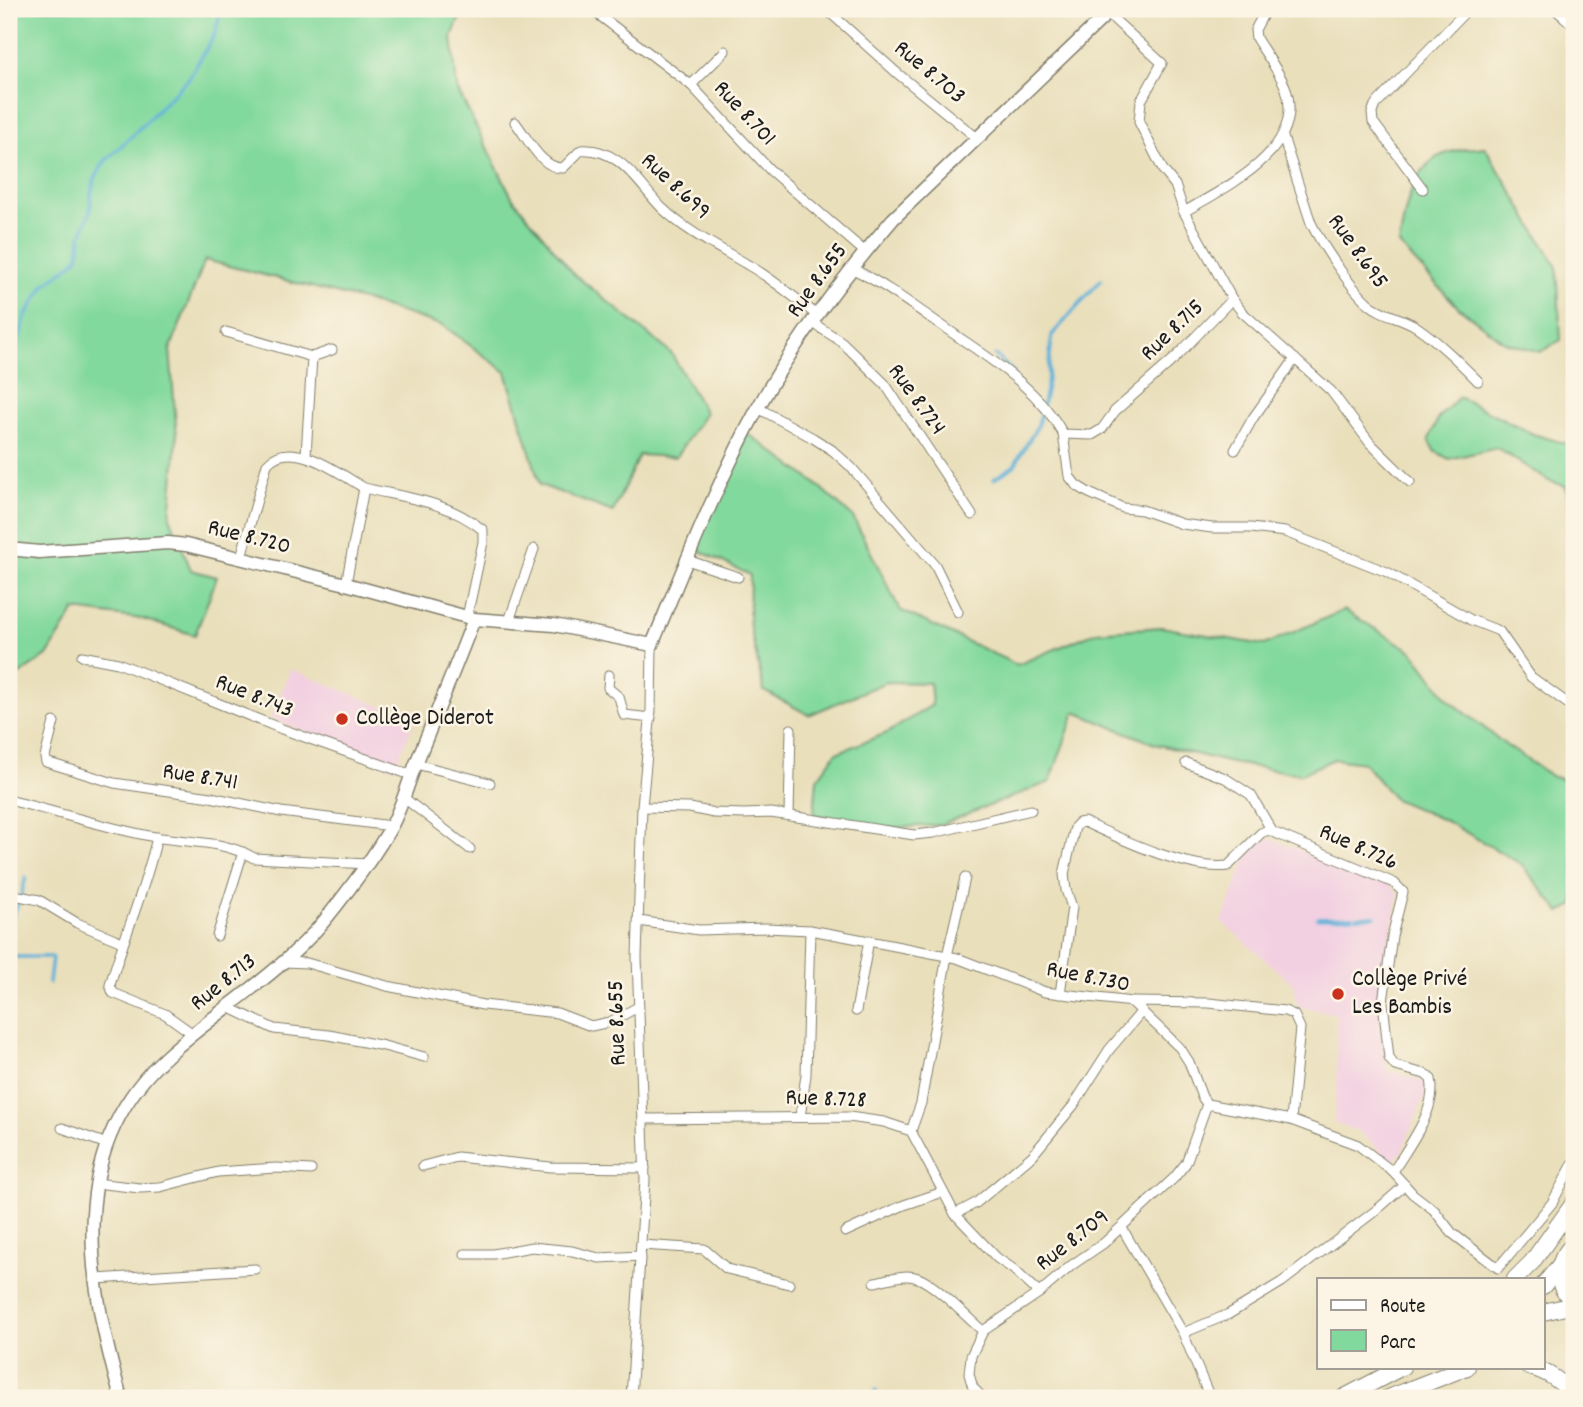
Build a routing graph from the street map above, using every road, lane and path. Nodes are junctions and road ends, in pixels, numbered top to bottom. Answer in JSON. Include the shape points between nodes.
{"nodes":[{"id":1,"x":591,"y":9,"type":"edge"},
{"id":2,"x":826,"y":9,"type":"edge"},
{"id":3,"x":1266,"y":9,"type":"edge"},
{"id":4,"x":1468,"y":9,"type":"edge"},
{"id":5,"x":1555,"y":9,"type":"edge"},
{"id":6,"x":1109,"y":11,"type":"edge"},
{"id":7,"x":1574,"y":26,"type":"edge"},
{"id":8,"x":725,"y":51,"type":"dead end"},
{"id":9,"x":691,"y":85,"type":"junction"},
{"id":10,"x":515,"y":122,"type":"dead end"},
{"id":11,"x":1283,"y":136,"type":"junction"},
{"id":12,"x":977,"y":138,"type":"junction"},
{"id":13,"x":1423,"y":189,"type":"dead end"},
{"id":14,"x":1184,"y":212,"type":"junction"},
{"id":15,"x":865,"y":251,"type":"junction"},
{"id":16,"x":853,"y":269,"type":"junction"},
{"id":17,"x":1232,"y":299,"type":"junction"},
{"id":18,"x":815,"y":320,"type":"junction"},
{"id":19,"x":226,"y":332,"type":"dead end"},
{"id":20,"x":332,"y":350,"type":"dead end"},
{"id":21,"x":313,"y":357,"type":"junction"},
{"id":22,"x":1295,"y":359,"type":"junction"},
{"id":23,"x":1478,"y":381,"type":"dead end"},
{"id":24,"x":758,"y":408,"type":"junction"},
{"id":25,"x":1063,"y":434,"type":"junction"},
{"id":26,"x":1235,"y":450,"type":"dead end"},
{"id":27,"x":306,"y":455,"type":"junction"},
{"id":28,"x":1410,"y":482,"type":"dead end"},
{"id":29,"x":364,"y":488,"type":"junction"},
{"id":30,"x":972,"y":515,"type":"dead end"},
{"id":31,"x":13,"y":549,"type":"edge"},
{"id":32,"x":534,"y":549,"type":"dead end"},
{"id":33,"x":241,"y":557,"type":"junction"},
{"id":34,"x":687,"y":560,"type":"junction"},
{"id":35,"x":738,"y":577,"type":"dead end"},
{"id":36,"x":346,"y":583,"type":"junction"},
{"id":37,"x":958,"y":612,"type":"dead end"},
{"id":38,"x":470,"y":618,"type":"junction"},
{"id":39,"x":509,"y":621,"type":"junction"},
{"id":40,"x":652,"y":645,"type":"junction"},
{"id":41,"x":82,"y":656,"type":"dead end"},
{"id":42,"x":609,"y":675,"type":"dead end"},
{"id":43,"x":1574,"y":708,"type":"edge"},
{"id":44,"x":651,"y":718,"type":"junction"},
{"id":45,"x":54,"y":722,"type":"dead end"},
{"id":46,"x":791,"y":729,"type":"dead end"},
{"id":47,"x":1186,"y":763,"type":"dead end"},
{"id":48,"x":413,"y":769,"type":"junction"},
{"id":49,"x":490,"y":783,"type":"dead end"},
{"id":50,"x":404,"y":799,"type":"junction"},
{"id":51,"x":9,"y":800,"type":"edge"},
{"id":52,"x":642,"y":807,"type":"junction"},
{"id":53,"x":1031,"y":810,"type":"dead end"},
{"id":54,"x":789,"y":815,"type":"junction"},
{"id":55,"x":391,"y":826,"type":"junction"},
{"id":56,"x":1272,"y":831,"type":"junction"},
{"id":57,"x":157,"y":837,"type":"junction"},
{"id":58,"x":470,"y":849,"type":"dead end"},
{"id":59,"x":243,"y":852,"type":"junction"},
{"id":60,"x":369,"y":864,"type":"junction"},
{"id":61,"x":965,"y":878,"type":"dead end"},
{"id":62,"x":9,"y":894,"type":"edge"},
{"id":63,"x":639,"y":921,"type":"junction"},
{"id":64,"x":810,"y":930,"type":"junction"},
{"id":65,"x":217,"y":936,"type":"dead end"},
{"id":66,"x":869,"y":940,"type":"junction"},
{"id":67,"x":122,"y":942,"type":"junction"},
{"id":68,"x":947,"y":956,"type":"junction"},
{"id":69,"x":284,"y":962,"type":"junction"},
{"id":70,"x":1060,"y":994,"type":"junction"},
{"id":71,"x":1132,"y":1002,"type":"junction"},
{"id":72,"x":228,"y":1006,"type":"junction"},
{"id":73,"x":638,"y":1007,"type":"junction"},
{"id":74,"x":856,"y":1011,"type":"dead end"},
{"id":75,"x":1142,"y":1011,"type":"junction"},
{"id":76,"x":193,"y":1034,"type":"junction"},
{"id":77,"x":424,"y":1057,"type":"dead end"},
{"id":78,"x":1207,"y":1104,"type":"junction"},
{"id":79,"x":800,"y":1117,"type":"junction"},
{"id":80,"x":643,"y":1119,"type":"junction"},
{"id":81,"x":1291,"y":1120,"type":"junction"},
{"id":82,"x":62,"y":1128,"type":"dead end"},
{"id":83,"x":911,"y":1131,"type":"junction"},
{"id":84,"x":107,"y":1144,"type":"junction"},
{"id":85,"x":1574,"y":1162,"type":"edge"},
{"id":86,"x":424,"y":1166,"type":"dead end"},
{"id":87,"x":645,"y":1168,"type":"junction"},
{"id":88,"x":311,"y":1170,"type":"dead end"},
{"id":89,"x":1393,"y":1172,"type":"junction"},
{"id":90,"x":95,"y":1183,"type":"junction"},
{"id":91,"x":1405,"y":1185,"type":"junction"},
{"id":92,"x":943,"y":1192,"type":"junction"},
{"id":93,"x":1574,"y":1203,"type":"edge"},
{"id":94,"x":955,"y":1214,"type":"junction"},
{"id":95,"x":1122,"y":1228,"type":"junction"},
{"id":96,"x":845,"y":1232,"type":"dead end"},
{"id":97,"x":1574,"y":1244,"type":"edge"},
{"id":98,"x":641,"y":1245,"type":"junction"},
{"id":99,"x":465,"y":1254,"type":"dead end"},
{"id":100,"x":640,"y":1256,"type":"junction"},
{"id":101,"x":1560,"y":1265,"type":"junction"},
{"id":102,"x":255,"y":1269,"type":"dead end"},
{"id":103,"x":1516,"y":1278,"type":"edge"},
{"id":104,"x":96,"y":1279,"type":"junction"},
{"id":105,"x":875,"y":1282,"type":"dead end"},
{"id":106,"x":789,"y":1284,"type":"dead end"},
{"id":107,"x":1544,"y":1285,"type":"edge"},
{"id":108,"x":1039,"y":1293,"type":"junction"},
{"id":109,"x":1574,"y":1303,"type":"edge"},
{"id":110,"x":1544,"y":1312,"type":"edge"},
{"id":111,"x":983,"y":1331,"type":"junction"},
{"id":112,"x":1183,"y":1333,"type":"junction"},
{"id":113,"x":1391,"y":1368,"type":"edge"},
{"id":114,"x":1400,"y":1368,"type":"edge"},
{"id":115,"x":1437,"y":1368,"type":"edge"},
{"id":116,"x":1464,"y":1368,"type":"edge"},
{"id":117,"x":1534,"y":1368,"type":"edge"},
{"id":118,"x":1574,"y":1395,"type":"edge"},
{"id":119,"x":1347,"y":1396,"type":"edge"},
{"id":120,"x":121,"y":1398,"type":"edge"},
{"id":121,"x":631,"y":1398,"type":"edge"},
{"id":122,"x":983,"y":1398,"type":"edge"},
{"id":123,"x":1210,"y":1398,"type":"edge"},
{"id":124,"x":1383,"y":1398,"type":"edge"},
{"id":125,"x":1388,"y":1398,"type":"edge"}],
"edges":[{"from":1,"to":9,"type":"street","name":"Rue 8.701"},
{"from":2,"to":12,"type":"street","name":"Rue 8.703"},
{"from":3,"to":11,"type":"street","via":[[1255,30],[1256,38],[1286,89],[1289,122]]},
{"from":4,"to":13,"type":"street","via":[[1372,113],[1373,122]]},
{"from":5,"to":7,"type":"street"},
{"from":6,"to":12,"type":"main road","name":"Rue 8.655"},
{"from":6,"to":14,"type":"street","name":"Rue 8.715","via":[[1162,63],[1141,101],[1139,122],[1175,186]]},
{"from":8,"to":9,"type":"street"},
{"from":9,"to":15,"type":"street","name":"Rue 8.701","via":[[770,170]]},
{"from":10,"to":18,"type":"street","name":"Rue 8.699","via":[[546,164],[555,169],[588,149],[626,167],[672,217],[750,266]]},
{"from":11,"to":14,"type":"street","via":[[1246,174]]},
{"from":11,"to":23,"type":"street","name":"Rue 8.695","via":[[1317,236],[1358,291],[1375,308],[1418,328]]},
{"from":12,"to":15,"type":"main road","name":"Rue 8.655"},
{"from":14,"to":17,"type":"street","name":"Rue 8.715"},
{"from":15,"to":16,"type":"main road","name":"Rue 8.655"},
{"from":16,"to":18,"type":"main road","name":"Rue 8.655"},
{"from":16,"to":25,"type":"street","via":[[1004,369],[1057,422]]},
{"from":17,"to":22,"type":"street"},
{"from":17,"to":25,"type":"street","name":"Rue 8.715","via":[[1115,411],[1102,429],[1092,435]]},
{"from":18,"to":24,"type":"main road","name":"Rue 8.655"},
{"from":18,"to":30,"type":"street","name":"Rue 8.724","via":[[885,384]]},
{"from":19,"to":21,"type":"street"},
{"from":20,"to":21,"type":"street"},
{"from":21,"to":27,"type":"street"},
{"from":22,"to":26,"type":"street"},
{"from":22,"to":28,"type":"street","via":[[1331,391],[1370,443]]},
{"from":24,"to":34,"type":"main road","name":"Rue 8.655"},
{"from":24,"to":37,"type":"street","via":[[832,450],[851,467],[935,565]]},
{"from":25,"to":43,"type":"street","via":[[1069,476],[1089,493],[1182,524],[1285,532],[1387,572],[1499,631],[1531,677]]},
{"from":27,"to":29,"type":"street"},
{"from":27,"to":33,"type":"street","via":[[279,456],[267,464]]},
{"from":29,"to":36,"type":"street"},
{"from":29,"to":38,"type":"street","via":[[438,503],[483,530]]},
{"from":31,"to":33,"type":"main road","name":"Rue 8.720","via":[[39,552],[168,543]]},
{"from":32,"to":39,"type":"street"},
{"from":33,"to":36,"type":"main road","name":"Rue 8.720"},
{"from":34,"to":35,"type":"street"},
{"from":34,"to":40,"type":"main road","name":"Rue 8.655"},
{"from":36,"to":38,"type":"main road","name":"Rue 8.720"},
{"from":38,"to":39,"type":"main road"},
{"from":38,"to":48,"type":"main road","name":"Rue 8.713"},
{"from":39,"to":40,"type":"main road","via":[[574,628]]},
{"from":40,"to":44,"type":"street","name":"Rue 8.655"},
{"from":41,"to":48,"type":"street","name":"Rue 8.743","via":[[118,663],[282,729]]},
{"from":42,"to":44,"type":"street","via":[[608,688],[619,697],[624,715]]},
{"from":44,"to":52,"type":"street","name":"Rue 8.655"},
{"from":45,"to":55,"type":"street","name":"Rue 8.741","via":[[46,762],[114,783]]},
{"from":46,"to":54,"type":"street"},
{"from":47,"to":56,"type":"street","via":[[1225,778],[1251,795]]},
{"from":48,"to":49,"type":"street","name":"Rue 8.743"},
{"from":48,"to":50,"type":"main road","name":"Rue 8.713"},
{"from":50,"to":55,"type":"main road","name":"Rue 8.713"},
{"from":50,"to":58,"type":"street"},
{"from":51,"to":57,"type":"street"},
{"from":52,"to":54,"type":"street"},
{"from":52,"to":63,"type":"street","name":"Rue 8.655"},
{"from":53,"to":54,"type":"street","via":[[914,835]]},
{"from":55,"to":60,"type":"main road","name":"Rue 8.713"},
{"from":56,"to":70,"type":"street","via":[[1261,833],[1228,866],[1207,867],[1132,844],[1084,821],[1079,823],[1064,874],[1072,907]]},
{"from":56,"to":89,"type":"street","name":"Rue 8.726","via":[[1394,883],[1403,892],[1383,1002],[1389,1058],[1395,1066],[1432,1079],[1433,1099]]},
{"from":57,"to":59,"type":"street"},
{"from":57,"to":67,"type":"street"},
{"from":59,"to":60,"type":"street","via":[[263,860]]},
{"from":59,"to":65,"type":"street"},
{"from":60,"to":69,"type":"main road","name":"Rue 8.713"},
{"from":61,"to":68,"type":"street"},
{"from":62,"to":67,"type":"street","via":[[39,900]]},
{"from":63,"to":64,"type":"street","name":"Rue 8.730","via":[[712,930]]},
{"from":63,"to":73,"type":"street","name":"Rue 8.655"},
{"from":64,"to":66,"type":"street","name":"Rue 8.730"},
{"from":64,"to":79,"type":"street","via":[[806,1075]]},
{"from":66,"to":68,"type":"street","name":"Rue 8.730"},
{"from":66,"to":74,"type":"street"},
{"from":67,"to":76,"type":"street","via":[[111,990],[165,1014]]},
{"from":68,"to":70,"type":"street","name":"Rue 8.730"},
{"from":68,"to":83,"type":"street","via":[[922,1103]]},
{"from":69,"to":72,"type":"main road","name":"Rue 8.713"},
{"from":69,"to":73,"type":"street","via":[[483,1005],[557,1013],[591,1026]]},
{"from":70,"to":71,"type":"street","name":"Rue 8.730"},
{"from":71,"to":75,"type":"street","name":"Rue 8.730"},
{"from":71,"to":81,"type":"street","via":[[1209,1003],[1294,1015],[1300,1028]]},
{"from":72,"to":76,"type":"main road","name":"Rue 8.713"},
{"from":72,"to":77,"type":"street","via":[[274,1029],[340,1037]]},
{"from":73,"to":80,"type":"street","name":"Rue 8.655"},
{"from":75,"to":78,"type":"street","name":"Rue 8.730","via":[[1184,1055]]},
{"from":75,"to":94,"type":"street","via":[[1032,1156],[976,1203]]},
{"from":76,"to":84,"type":"main road","name":"Rue 8.713","via":[[137,1090]]},
{"from":78,"to":81,"type":"street"},
{"from":78,"to":95,"type":"street","name":"Rue 8.709","via":[[1186,1163]]},
{"from":79,"to":80,"type":"street","name":"Rue 8.728"},
{"from":79,"to":83,"type":"street","name":"Rue 8.728","via":[[849,1117]]},
{"from":80,"to":87,"type":"street","name":"Rue 8.655"},
{"from":81,"to":89,"type":"street","via":[[1347,1139]]},
{"from":82,"to":84,"type":"street"},
{"from":83,"to":92,"type":"street"},
{"from":84,"to":90,"type":"main road","name":"Rue 8.713"},
{"from":85,"to":91,"type":"street","via":[[1552,1203],[1498,1268],[1452,1233]]},
{"from":86,"to":87,"type":"street","via":[[457,1157],[550,1167]]},
{"from":87,"to":98,"type":"street","name":"Rue 8.655"},
{"from":88,"to":90,"type":"street","via":[[218,1172],[160,1187]]},
{"from":89,"to":91,"type":"street"},
{"from":90,"to":104,"type":"main road","name":"Rue 8.713","via":[[92,1234]]},
{"from":91,"to":112,"type":"street","via":[[1282,1282],[1229,1314]]},
{"from":92,"to":94,"type":"street"},
{"from":92,"to":96,"type":"street"},
{"from":93,"to":103,"type":"highway"},
{"from":94,"to":108,"type":"street"},
{"from":95,"to":108,"type":"street","name":"Rue 8.709"},
{"from":95,"to":112,"type":"street"},
{"from":97,"to":101,"type":"highway"},
{"from":98,"to":100,"type":"street","name":"Rue 8.655"},
{"from":98,"to":106,"type":"street","via":[[704,1249],[727,1269]]},
{"from":99,"to":100,"type":"street","via":[[532,1247],[598,1258]]},
{"from":100,"to":121,"type":"street","name":"Rue 8.655"},
{"from":101,"to":107,"type":"highway"},
{"from":101,"to":109,"type":"highway","via":[[1562,1288]]},
{"from":102,"to":104,"type":"street"},
{"from":104,"to":120,"type":"main road","name":"Rue 8.713","via":[[107,1350]]},
{"from":105,"to":111,"type":"street","via":[[901,1276],[917,1278]]},
{"from":108,"to":111,"type":"street","name":"Rue 8.709"},
{"from":109,"to":110,"type":"highway"},
{"from":111,"to":122,"type":"street","via":[[968,1374]]},
{"from":112,"to":123,"type":"street"},
{"from":113,"to":119,"type":"highway"},
{"from":114,"to":119,"type":"highway"},
{"from":115,"to":124,"type":"highway"},
{"from":116,"to":125,"type":"highway"},
{"from":117,"to":118,"type":"highway","via":[[1559,1380]]}]}
